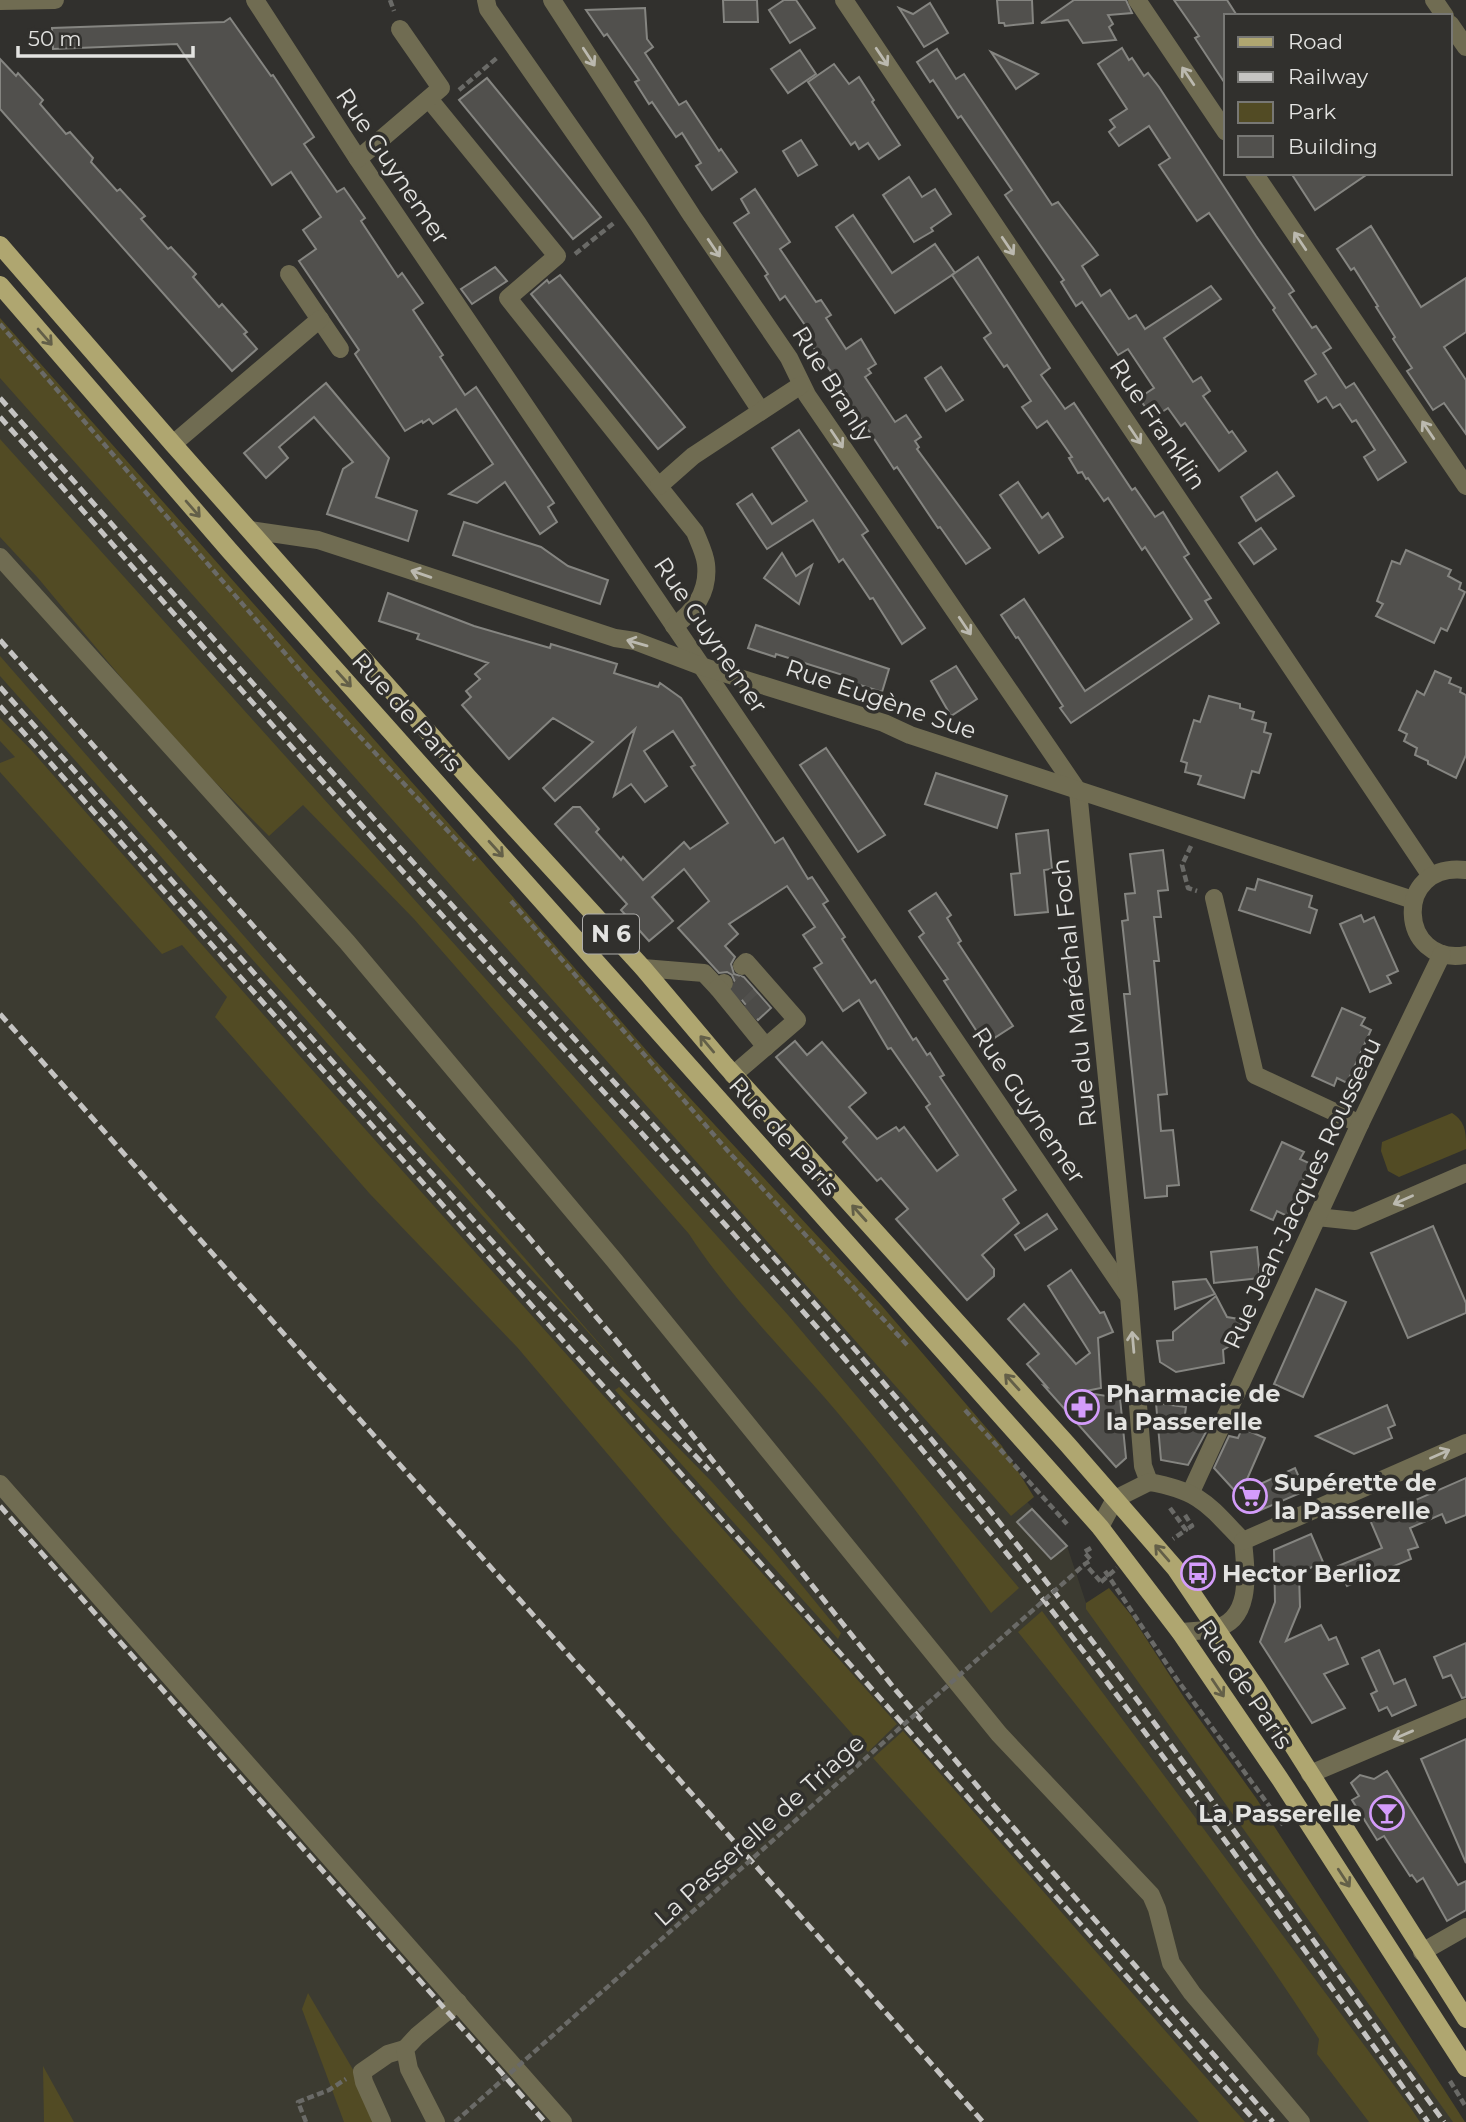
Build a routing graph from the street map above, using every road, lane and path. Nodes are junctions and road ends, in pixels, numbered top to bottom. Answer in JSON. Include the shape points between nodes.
{"nodes":[{"id":1,"x":55,"y":0,"type":"edge"},
{"id":2,"x":255,"y":0,"type":"edge"},
{"id":3,"x":486,"y":0,"type":"edge"},
{"id":4,"x":552,"y":0,"type":"edge"},
{"id":5,"x":844,"y":0,"type":"edge"},
{"id":6,"x":1137,"y":0,"type":"edge"},
{"id":7,"x":0,"y":1,"type":"edge"},
{"id":8,"x":1452,"y":27,"type":"edge"},
{"id":9,"x":400,"y":29,"type":"dead end"},
{"id":10,"x":513,"y":46,"type":"junction"},
{"id":11,"x":1466,"y":47,"type":"edge"},
{"id":12,"x":433,"y":104,"type":"junction"},
{"id":13,"x":1224,"y":129,"type":"edge"},
{"id":14,"x":358,"y":159,"type":"junction"},
{"id":15,"x":1255,"y":175,"type":"edge"},
{"id":16,"x":629,"y":211,"type":"junction"},
{"id":17,"x":0,"y":245,"type":"edge"},
{"id":18,"x":557,"y":256,"type":"junction"},
{"id":19,"x":289,"y":274,"type":"dead end"},
{"id":20,"x":0,"y":285,"type":"edge"},
{"id":21,"x":320,"y":319,"type":"junction"},
{"id":22,"x":0,"y":324,"type":"edge"},
{"id":23,"x":340,"y":349,"type":"dead end"},
{"id":24,"x":802,"y":385,"type":"junction"},
{"id":25,"x":761,"y":411,"type":"junction"},
{"id":26,"x":173,"y":444,"type":"junction"},
{"id":27,"x":659,"y":486,"type":"junction"},
{"id":28,"x":1466,"y":486,"type":"edge"},
{"id":29,"x":250,"y":530,"type":"junction"},
{"id":30,"x":0,"y":557,"type":"edge"},
{"id":31,"x":674,"y":626,"type":"junction"},
{"id":32,"x":701,"y":666,"type":"junction"},
{"id":33,"x":1078,"y":791,"type":"junction"},
{"id":34,"x":1198,"y":830,"type":"junction"},
{"id":35,"x":481,"y":866,"type":"dead end"},
{"id":36,"x":1466,"y":870,"type":"edge"},
{"id":37,"x":1431,"y":876,"type":"junction"},
{"id":38,"x":508,"y":897,"type":"dead end"},
{"id":39,"x":1214,"y":898,"type":"joint"},
{"id":40,"x":1413,"y":900,"type":"junction"},
{"id":41,"x":1442,"y":954,"type":"junction"},
{"id":42,"x":1466,"y":955,"type":"edge"},
{"id":43,"x":643,"y":968,"type":"junction"},
{"id":44,"x":750,"y":972,"type":"dead end"},
{"id":45,"x":766,"y":1046,"type":"junction"},
{"id":46,"x":733,"y":1074,"type":"junction"},
{"id":47,"x":1360,"y":1124,"type":"junction"},
{"id":48,"x":1466,"y":1173,"type":"edge"},
{"id":49,"x":1317,"y":1217,"type":"junction"},
{"id":50,"x":1129,"y":1296,"type":"junction"},
{"id":51,"x":913,"y":1351,"type":"dead end"},
{"id":52,"x":957,"y":1400,"type":"dead end"},
{"id":53,"x":1466,"y":1443,"type":"edge"},
{"id":54,"x":1149,"y":1482,"type":"junction"},
{"id":55,"x":0,"y":1484,"type":"edge"},
{"id":56,"x":1191,"y":1492,"type":"junction"},
{"id":57,"x":1115,"y":1499,"type":"junction"},
{"id":58,"x":1177,"y":1517,"type":"dead end"},
{"id":59,"x":1186,"y":1517,"type":"dead end"},
{"id":60,"x":1070,"y":1527,"type":"dead end"},
{"id":61,"x":1100,"y":1527,"type":"junction"},
{"id":62,"x":1184,"y":1527,"type":"junction"},
{"id":63,"x":1172,"y":1539,"type":"dead end"},
{"id":64,"x":1243,"y":1541,"type":"junction"},
{"id":65,"x":1085,"y":1564,"type":"junction"},
{"id":66,"x":1117,"y":1568,"type":"dead end"},
{"id":67,"x":1215,"y":1629,"type":"junction"},
{"id":68,"x":1180,"y":1632,"type":"junction"},
{"id":69,"x":1466,"y":1708,"type":"edge"},
{"id":70,"x":1310,"y":1774,"type":"junction"},
{"id":71,"x":1286,"y":1829,"type":"dead end"},
{"id":72,"x":1466,"y":1927,"type":"edge"},
{"id":73,"x":1422,"y":1952,"type":"junction"},
{"id":74,"x":1460,"y":1996,"type":"edge"},
{"id":75,"x":458,"y":2002,"type":"junction"},
{"id":76,"x":1466,"y":2019,"type":"edge"},
{"id":77,"x":405,"y":2049,"type":"junction"},
{"id":78,"x":1466,"y":2068,"type":"edge"},
{"id":79,"x":362,"y":2072,"type":"junction"},
{"id":80,"x":1445,"y":2075,"type":"dead end"},
{"id":81,"x":1466,"y":2107,"type":"edge"},
{"id":82,"x":306,"y":2122,"type":"edge"},
{"id":83,"x":382,"y":2122,"type":"edge"},
{"id":84,"x":436,"y":2122,"type":"edge"},
{"id":85,"x":455,"y":2122,"type":"edge"},
{"id":86,"x":563,"y":2122,"type":"edge"},
{"id":87,"x":1301,"y":2122,"type":"edge"}],
"edges":[{"from":1,"to":7,"type":"street"},
{"from":2,"to":14,"type":"street","name":"Rue Guynemer"},
{"from":3,"to":10,"type":"street"},
{"from":4,"to":24,"type":"street","name":"Rue Branly","one_way":true,"via":[[789,358]]},
{"from":5,"to":37,"type":"street","name":"Rue Franklin","one_way":true},
{"from":13,"to":6,"type":"street","one_way":true},
{"from":8,"to":11,"type":"street"},
{"from":9,"to":12,"type":"street","via":[[441,88]]},
{"from":10,"to":12,"type":"path"},
{"from":10,"to":16,"type":"street"},
{"from":12,"to":14,"type":"street"},
{"from":12,"to":18,"type":"street"},
{"from":14,"to":31,"type":"street","name":"Rue Guynemer"},
{"from":28,"to":15,"type":"street","one_way":true},
{"from":16,"to":18,"type":"path","via":[[570,258]]},
{"from":16,"to":25,"type":"street"},
{"from":17,"to":26,"type":"main road","name":"Rue de Paris","number":"N 6"},
{"from":18,"to":27,"type":"street","via":[[508,298]]},
{"from":19,"to":21,"type":"street"},
{"from":20,"to":61,"type":"main road","name":"Rue de Paris","number":"N 6","one_way":true,"via":[[238,561]]},
{"from":21,"to":23,"type":"street"},
{"from":21,"to":26,"type":"street"},
{"from":22,"to":35,"type":"path","via":[[323,697]]},
{"from":24,"to":25,"type":"street"},
{"from":24,"to":33,"type":"street","name":"Rue Branly","one_way":true},
{"from":25,"to":27,"type":"street","via":[[693,456]]},
{"from":26,"to":29,"type":"main road","name":"Rue de Paris","number":"N 6"},
{"from":27,"to":31,"type":"street","via":[[695,532],[706,564],[702,596]]},
{"from":32,"to":29,"type":"street","name":"Rue Eugène Sue","one_way":true,"via":[[318,540]]},
{"from":29,"to":43,"type":"main road","name":"Rue de Paris","number":"N 6"},
{"from":30,"to":87,"type":"street","via":[[347,943],[614,1260],[999,1734],[1151,1895],[1171,1963]]},
{"from":31,"to":32,"type":"street","name":"Rue Guynemer"},
{"from":32,"to":33,"type":"street","name":"Rue Eugène Sue"},
{"from":32,"to":50,"type":"street","name":"Rue Guynemer"},
{"from":33,"to":34,"type":"street","name":"Rue Eugène Sue"},
{"from":33,"to":50,"type":"street","name":"Rue du Maréchal Foch"},
{"from":34,"to":39,"type":"path","via":[[1181,865],[1188,888]]},
{"from":34,"to":40,"type":"street","name":"Rue Eugène Sue"},
{"from":36,"to":37,"type":"street","via":[[1454,868]]},
{"from":37,"to":40,"type":"street"},
{"from":38,"to":51,"type":"path","via":[[727,1150]]},
{"from":39,"to":47,"type":"street","via":[[1255,1075]]},
{"from":40,"to":41,"type":"street","via":[[1411,914],[1420,939]]},
{"from":41,"to":42,"type":"street"},
{"from":41,"to":47,"type":"street","name":"Rue Jean-Jacques Rousseau"},
{"from":43,"to":45,"type":"street","via":[[704,973],[747,1016]]},
{"from":46,"to":43,"type":"main road","name":"Rue de Paris","number":"N 6","one_way":true},
{"from":44,"to":45,"type":"street","via":[[797,1020]]},
{"from":45,"to":46,"type":"street"},
{"from":57,"to":46,"type":"main road","name":"Rue de Paris","number":"N 6","one_way":true},
{"from":47,"to":49,"type":"street","name":"Rue Jean-Jacques Rousseau"},
{"from":48,"to":49,"type":"street","one_way":true,"via":[[1355,1221]]},
{"from":49,"to":56,"type":"street","name":"Rue Jean-Jacques Rousseau"},
{"from":54,"to":50,"type":"street","name":"Rue du Maréchal Foch","one_way":true,"via":[[1143,1466]]},
{"from":52,"to":60,"type":"path"},
{"from":64,"to":53,"type":"street","one_way":true},
{"from":54,"to":56,"type":"street"},
{"from":54,"to":57,"type":"street"},
{"from":55,"to":75,"type":"street"},
{"from":56,"to":64,"type":"street"},
{"from":57,"to":61,"type":"street"},
{"from":67,"to":57,"type":"main road","name":"Rue de Paris","number":"N 6","one_way":true,"via":[[1175,1568]]},
{"from":58,"to":62,"type":"path"},
{"from":59,"to":62,"type":"path","via":[[1192,1525]]},
{"from":61,"to":68,"type":"main road","name":"Rue de Paris","number":"N 6"},
{"from":62,"to":63,"type":"path"},
{"from":64,"to":67,"type":"street","via":[[1245,1592],[1235,1618]]},
{"from":65,"to":66,"type":"path","bridge":true,"via":[[1101,1582]]},
{"from":65,"to":71,"type":"path","name":"La Passerelle de Triage","bridge":true,"via":[[1091,1560],[1084,1552],[1090,1548],[1176,1678]]},
{"from":65,"to":85,"type":"path","name":"La Passerelle de Triage","bridge":true},
{"from":67,"to":68,"type":"street"},
{"from":67,"to":70,"type":"main road","name":"Rue de Paris","number":"N 6"},
{"from":68,"to":78,"type":"main road","name":"Rue de Paris","number":"N 6","one_way":true},
{"from":69,"to":70,"type":"street","one_way":true},
{"from":70,"to":73,"type":"main road","name":"Rue de Paris","number":"N 6"},
{"from":72,"to":73,"type":"street"},
{"from":73,"to":74,"type":"main road","name":"Rue de Paris","number":"N 6"},
{"from":74,"to":76,"type":"main road","name":"Rue de Paris","number":"N 6"},
{"from":75,"to":77,"type":"street"},
{"from":75,"to":86,"type":"street"},
{"from":77,"to":79,"type":"street","via":[[388,2054]]},
{"from":77,"to":84,"type":"street","via":[[412,2076]]},
{"from":79,"to":82,"type":"path","via":[[298,2102]]},
{"from":79,"to":83,"type":"street"},
{"from":80,"to":81,"type":"path"}]}
